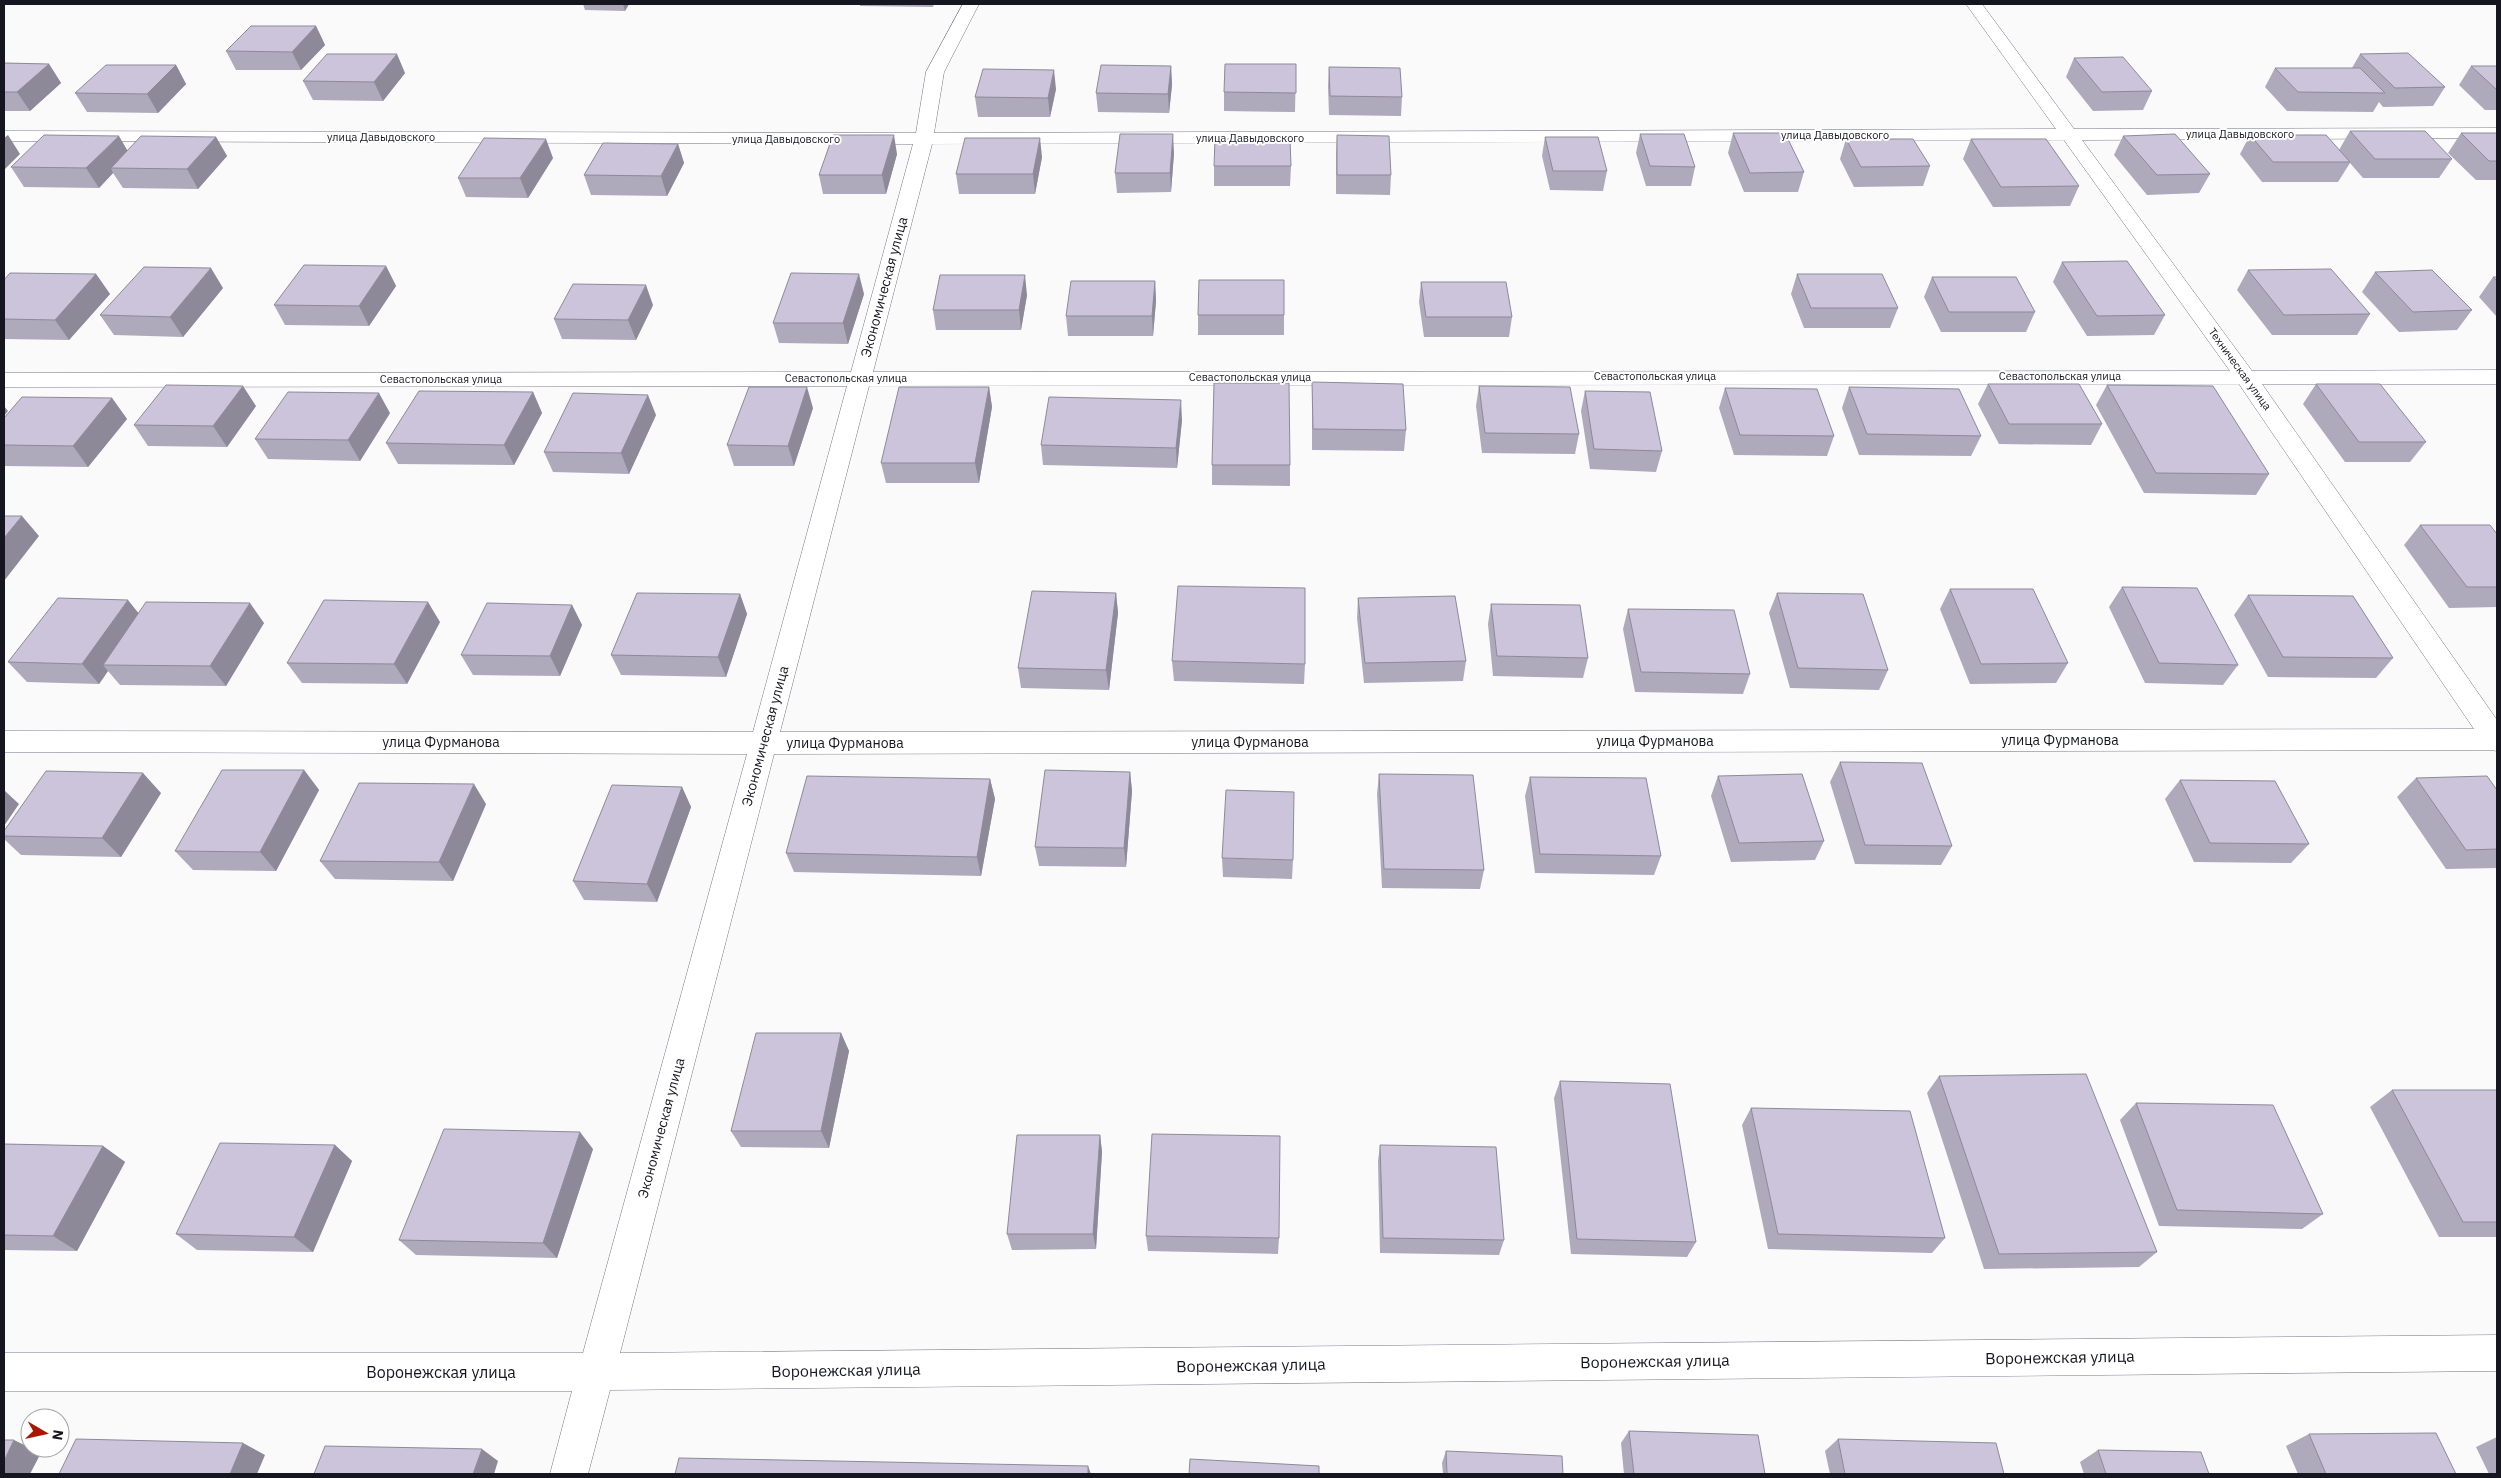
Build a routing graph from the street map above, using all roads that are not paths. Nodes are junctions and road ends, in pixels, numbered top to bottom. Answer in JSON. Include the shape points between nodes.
{"nodes":[{"id":1,"x":971,"y":4,"type":"edge"},
{"id":2,"x":1974,"y":4,"type":"edge"},
{"id":3,"x":2497,"y":133,"type":"edge"},
{"id":4,"x":2068,"y":134,"type":"junction"},
{"id":5,"x":4,"y":136,"type":"edge"},
{"id":6,"x":924,"y":140,"type":"junction"},
{"id":7,"x":2246,"y":376,"type":"junction"},
{"id":8,"x":2497,"y":377,"type":"edge"},
{"id":9,"x":860,"y":378,"type":"junction"},
{"id":10,"x":4,"y":380,"type":"edge"},
{"id":11,"x":2497,"y":740,"type":"edge"},
{"id":12,"x":4,"y":741,"type":"edge"},
{"id":13,"x":764,"y":743,"type":"junction"},
{"id":14,"x":2497,"y":1353,"type":"edge"},
{"id":15,"x":4,"y":1372,"type":"edge"},
{"id":16,"x":596,"y":1372,"type":"junction"},
{"id":17,"x":569,"y":1474,"type":"edge"}],
"edges":[{"from":1,"to":6,"type":"street","name":"Экономическая улица","via":[[935,72]]},
{"from":2,"to":4,"type":"street","name":"Техническая улица"},
{"from":3,"to":4,"type":"street","name":"улица Давыдовского"},
{"from":4,"to":6,"type":"street","name":"улица Давыдовского"},
{"from":4,"to":7,"type":"street","name":"Техническая улица"},
{"from":5,"to":6,"type":"street","name":"улица Давыдовского"},
{"from":6,"to":9,"type":"street","name":"Экономическая улица"},
{"from":7,"to":8,"type":"street","name":"Севастопольская улица"},
{"from":7,"to":9,"type":"street","name":"Севастопольская улица"},
{"from":7,"to":11,"type":"street","name":"Техническая улица"},
{"from":9,"to":10,"type":"street","name":"Севастопольская улица"},
{"from":9,"to":13,"type":"street","name":"Экономическая улица"},
{"from":11,"to":13,"type":"street","name":"улица Фурманова"},
{"from":12,"to":13,"type":"street","name":"улица Фурманова"},
{"from":13,"to":16,"type":"street","name":"Экономическая улица"},
{"from":14,"to":16,"type":"street","name":"Воронежская улица"},
{"from":15,"to":16,"type":"street","name":"Воронежская улица"},
{"from":16,"to":17,"type":"street","name":"Экономическая улица"}]}
